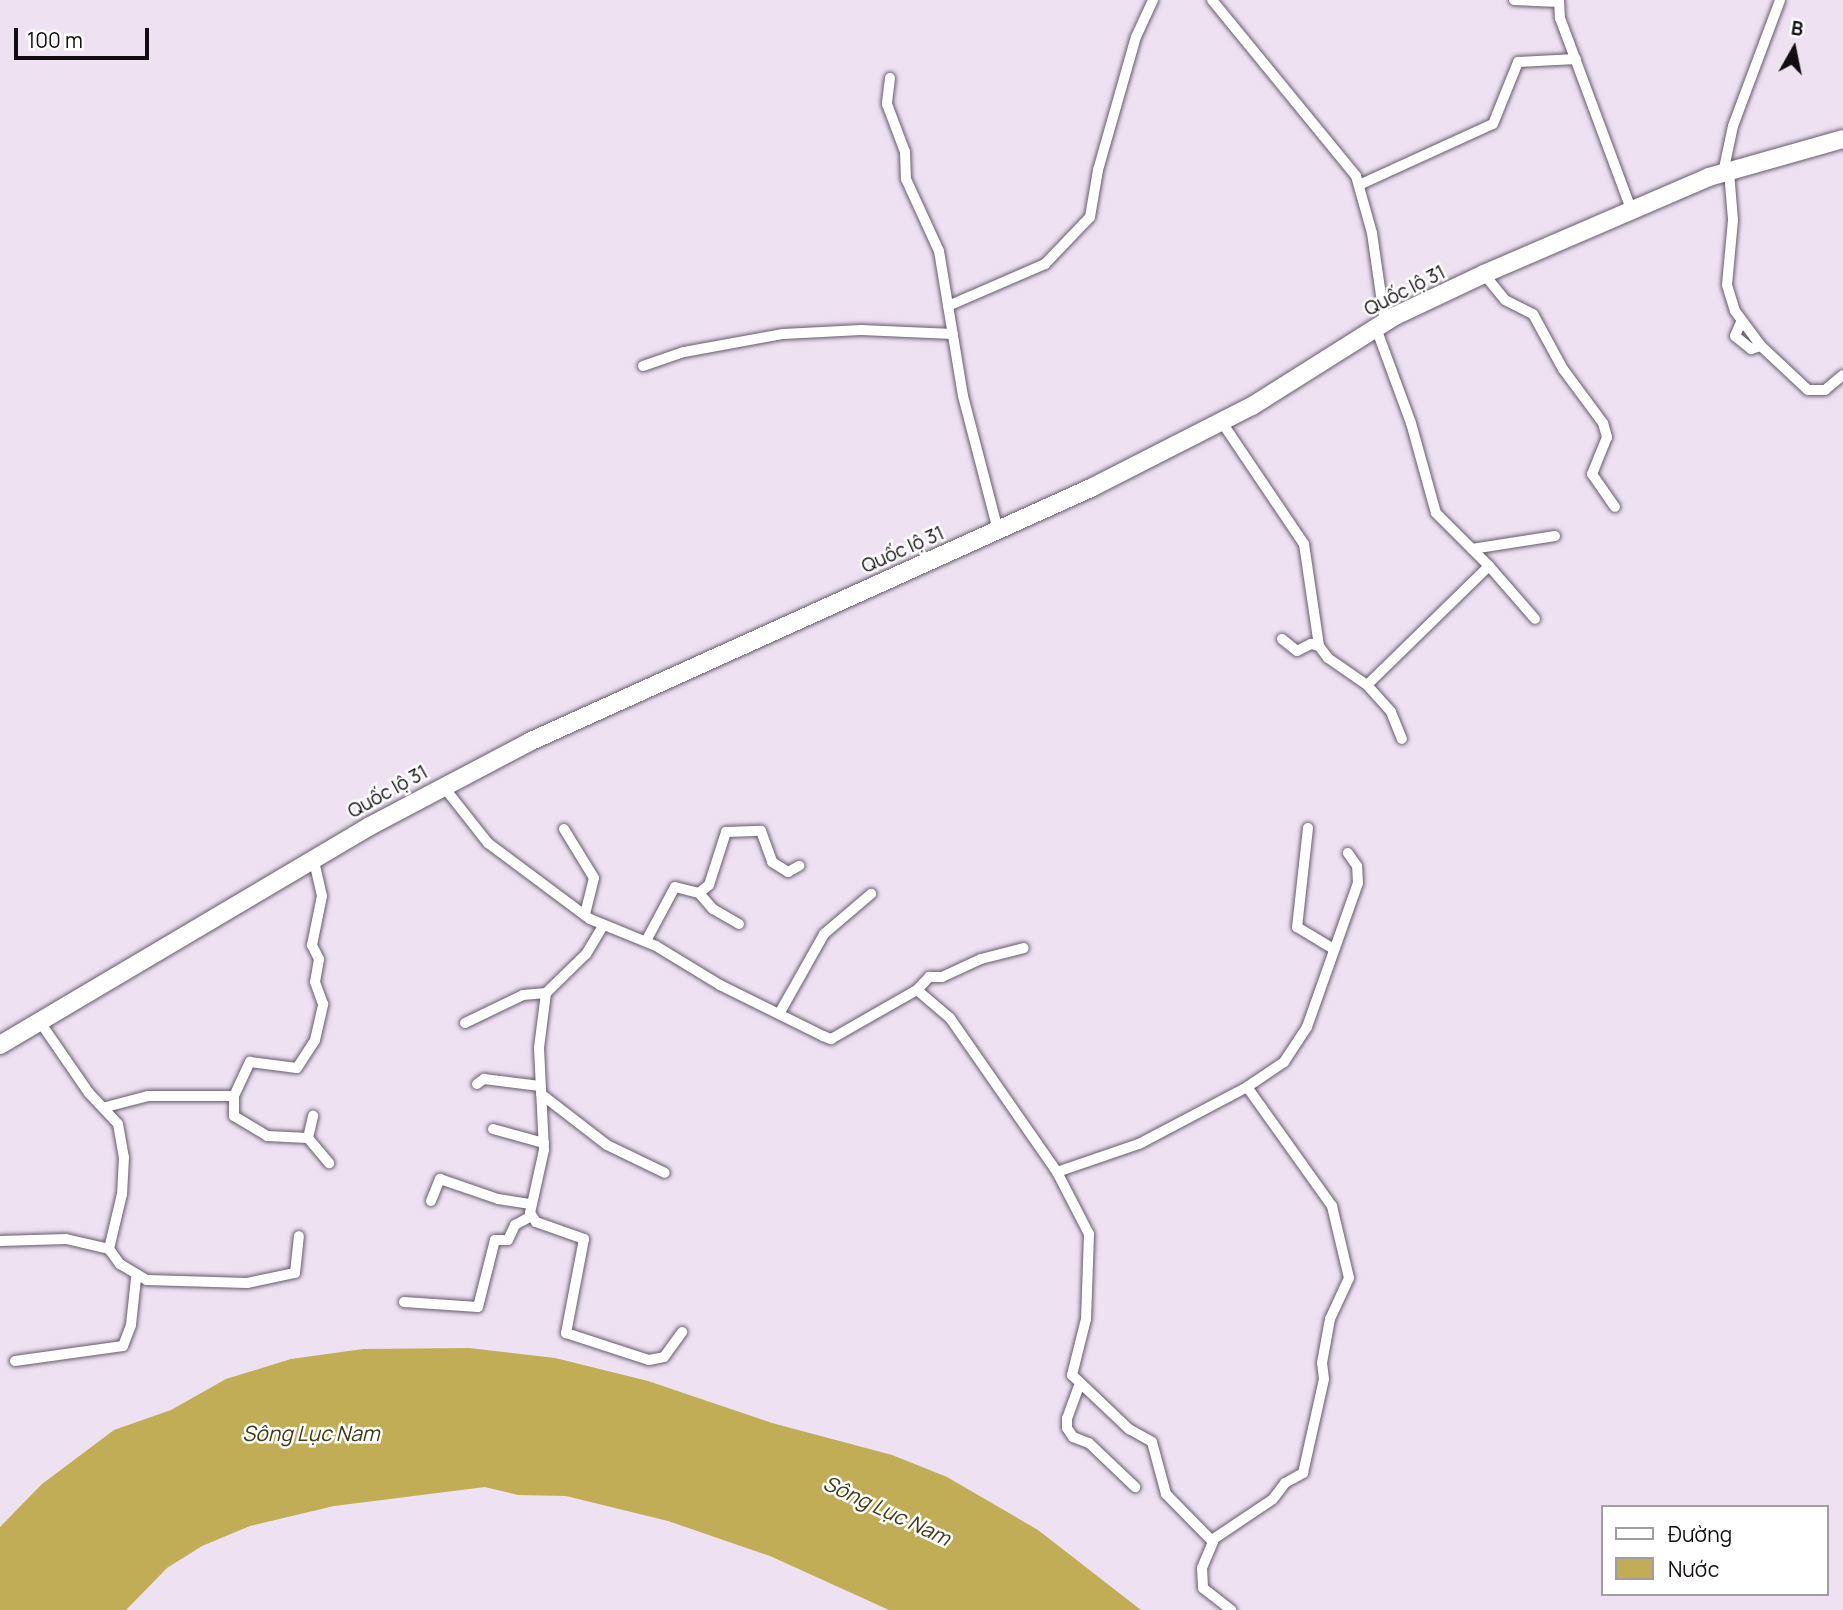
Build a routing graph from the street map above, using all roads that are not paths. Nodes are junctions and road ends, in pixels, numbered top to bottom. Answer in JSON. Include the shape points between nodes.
{"nodes":[{"id":1,"x":1153,"y":0,"type":"edge"},
{"id":2,"x":1212,"y":0,"type":"edge"},
{"id":3,"x":1514,"y":0,"type":"edge"},
{"id":4,"x":1780,"y":0,"type":"edge"},
{"id":5,"x":1558,"y":1,"type":"edge"},
{"id":6,"x":1576,"y":59,"type":"junction"},
{"id":7,"x":890,"y":78,"type":"dead end"},
{"id":8,"x":1843,"y":139,"type":"edge"},
{"id":9,"x":1726,"y":172,"type":"junction"},
{"id":10,"x":1359,"y":185,"type":"junction"},
{"id":11,"x":1630,"y":209,"type":"junction"},
{"id":12,"x":1484,"y":274,"type":"junction"},
{"id":13,"x":948,"y":306,"type":"junction"},
{"id":14,"x":1381,"y":325,"type":"junction"},
{"id":15,"x":953,"y":334,"type":"junction"},
{"id":16,"x":643,"y":366,"type":"dead end"},
{"id":17,"x":1843,"y":375,"type":"edge"},
{"id":18,"x":1221,"y":421,"type":"junction"},
{"id":19,"x":1615,"y":507,"type":"dead end"},
{"id":20,"x":998,"y":530,"type":"junction"},
{"id":21,"x":1555,"y":536,"type":"dead end"},
{"id":22,"x":1472,"y":549,"type":"junction"},
{"id":23,"x":1489,"y":566,"type":"junction"},
{"id":24,"x":1535,"y":619,"type":"dead end"},
{"id":25,"x":1282,"y":639,"type":"dead end"},
{"id":26,"x":1319,"y":646,"type":"junction"},
{"id":27,"x":1367,"y":685,"type":"junction"},
{"id":28,"x":1402,"y":739,"type":"dead end"},
{"id":29,"x":443,"y":786,"type":"junction"},
{"id":30,"x":1308,"y":828,"type":"dead end"},
{"id":31,"x":564,"y":829,"type":"dead end"},
{"id":32,"x":1348,"y":853,"type":"dead end"},
{"id":33,"x":314,"y":860,"type":"junction"},
{"id":34,"x":799,"y":866,"type":"dead end"},
{"id":35,"x":699,"y":893,"type":"junction"},
{"id":36,"x":871,"y":894,"type":"dead end"},
{"id":37,"x":585,"y":915,"type":"junction"},
{"id":38,"x":739,"y":924,"type":"dead end"},
{"id":39,"x":603,"y":926,"type":"junction"},
{"id":40,"x":646,"y":942,"type":"junction"},
{"id":41,"x":1024,"y":948,"type":"dead end"},
{"id":42,"x":1332,"y":948,"type":"junction"},
{"id":43,"x":917,"y":990,"type":"junction"},
{"id":44,"x":545,"y":993,"type":"junction"},
{"id":45,"x":779,"y":1014,"type":"junction"},
{"id":46,"x":40,"y":1022,"type":"junction"},
{"id":47,"x":465,"y":1023,"type":"dead end"},
{"id":48,"x":0,"y":1045,"type":"edge"},
{"id":49,"x":477,"y":1084,"type":"dead end"},
{"id":50,"x":1247,"y":1087,"type":"junction"},
{"id":51,"x":541,"y":1090,"type":"junction"},
{"id":52,"x":234,"y":1096,"type":"junction"},
{"id":53,"x":106,"y":1107,"type":"junction"},
{"id":54,"x":313,"y":1116,"type":"dead end"},
{"id":55,"x":493,"y":1129,"type":"dead end"},
{"id":56,"x":307,"y":1138,"type":"junction"},
{"id":57,"x":544,"y":1143,"type":"junction"},
{"id":58,"x":330,"y":1163,"type":"dead end"},
{"id":59,"x":1057,"y":1172,"type":"junction"},
{"id":60,"x":665,"y":1173,"type":"dead end"},
{"id":61,"x":431,"y":1201,"type":"dead end"},
{"id":62,"x":531,"y":1204,"type":"junction"},
{"id":63,"x":531,"y":1216,"type":"junction"},
{"id":64,"x":299,"y":1236,"type":"dead end"},
{"id":65,"x":0,"y":1241,"type":"edge"},
{"id":66,"x":109,"y":1249,"type":"junction"},
{"id":67,"x":136,"y":1278,"type":"junction"},
{"id":68,"x":404,"y":1302,"type":"dead end"},
{"id":69,"x":682,"y":1332,"type":"dead end"},
{"id":70,"x":15,"y":1361,"type":"dead end"},
{"id":71,"x":1080,"y":1382,"type":"junction"},
{"id":72,"x":1135,"y":1487,"type":"dead end"},
{"id":73,"x":1212,"y":1539,"type":"junction"},
{"id":74,"x":1231,"y":1610,"type":"edge"}],
"edges":[{"from":1,"to":13,"type":"street","via":[[1136,37],[1098,170],[1090,217],[1045,264]]},
{"from":2,"to":10,"type":"street"},
{"from":3,"to":5,"type":"street"},
{"from":4,"to":9,"type":"street","via":[[1732,126]]},
{"from":5,"to":6,"type":"street"},
{"from":6,"to":10,"type":"street","via":[[1518,62],[1493,124]]},
{"from":6,"to":11,"type":"street"},
{"from":7,"to":13,"type":"street","via":[[887,104],[905,152],[906,178],[936,241]]},
{"from":8,"to":9,"type":"highway","name":"Quốc lộ 31"},
{"from":9,"to":11,"type":"highway","name":"Quốc lộ 31"},
{"from":9,"to":17,"type":"street","via":[[1733,220],[1727,285],[1741,322],[1808,390],[1825,390]]},
{"from":10,"to":14,"type":"street","via":[[1376,253]]},
{"from":11,"to":12,"type":"highway","name":"Quốc lộ 31"},
{"from":12,"to":14,"type":"highway","name":"Quốc lộ 31"},
{"from":12,"to":19,"type":"street","via":[[1505,300],[1534,314],[1563,369],[1603,423],[1607,437],[1592,474]]},
{"from":13,"to":15,"type":"street"},
{"from":14,"to":18,"type":"highway","name":"Quốc lộ 31"},
{"from":14,"to":22,"type":"street","via":[[1436,513]]},
{"from":15,"to":16,"type":"street","via":[[853,330],[783,334],[684,352]]},
{"from":15,"to":20,"type":"street","via":[[963,396]]},
{"from":18,"to":20,"type":"highway","name":"Quốc lộ 31"},
{"from":18,"to":26,"type":"street","via":[[1304,544]]},
{"from":20,"to":29,"type":"highway","name":"Quốc lộ 31","via":[[529,742]]},
{"from":21,"to":22,"type":"street"},
{"from":22,"to":23,"type":"street"},
{"from":23,"to":24,"type":"street"},
{"from":23,"to":27,"type":"street"},
{"from":25,"to":26,"type":"street","via":[[1297,651]]},
{"from":26,"to":27,"type":"street","via":[[1328,658]]},
{"from":27,"to":28,"type":"street","via":[[1391,712]]},
{"from":29,"to":33,"type":"highway","name":"Quốc lộ 31"},
{"from":29,"to":37,"type":"street","via":[[488,843]]},
{"from":30,"to":42,"type":"street","via":[[1297,927]]},
{"from":31,"to":37,"type":"street","via":[[594,878]]},
{"from":32,"to":42,"type":"street","via":[[1359,876]]},
{"from":33,"to":46,"type":"highway","name":"Quốc lộ 31"},
{"from":33,"to":52,"type":"street","via":[[322,896],[312,945],[319,959],[315,982],[323,1004],[315,1041],[296,1069],[250,1062]]},
{"from":34,"to":35,"type":"street","via":[[788,872],[772,862],[761,831],[726,832],[709,884]]},
{"from":35,"to":38,"type":"street","via":[[713,909]]},
{"from":35,"to":40,"type":"street","via":[[676,887]]},
{"from":36,"to":45,"type":"street","via":[[824,934]]},
{"from":37,"to":39,"type":"street"},
{"from":39,"to":40,"type":"street"},
{"from":39,"to":44,"type":"street","via":[[586,954]]},
{"from":40,"to":45,"type":"street"},
{"from":41,"to":43,"type":"street","via":[[981,959],[942,977],[929,977]]},
{"from":42,"to":50,"type":"street","via":[[1301,1040],[1278,1068]]},
{"from":43,"to":45,"type":"street","via":[[831,1039]]},
{"from":43,"to":59,"type":"street","via":[[961,1029]]},
{"from":44,"to":47,"type":"street","via":[[523,995]]},
{"from":44,"to":51,"type":"street","via":[[539,1048]]},
{"from":46,"to":48,"type":"highway","name":"Quốc lộ 31"},
{"from":46,"to":53,"type":"street","via":[[89,1093]]},
{"from":49,"to":51,"type":"street","via":[[491,1079]]},
{"from":50,"to":59,"type":"street","via":[[1139,1144]]},
{"from":50,"to":73,"type":"street","via":[[1332,1206],[1349,1279],[1330,1319],[1322,1363],[1324,1379],[1303,1472],[1285,1483],[1273,1499]]},
{"from":51,"to":57,"type":"street"},
{"from":51,"to":60,"type":"street","via":[[607,1145]]},
{"from":52,"to":53,"type":"street","via":[[148,1096]]},
{"from":52,"to":56,"type":"street","via":[[234,1116],[260,1134]]},
{"from":53,"to":66,"type":"street","via":[[118,1124],[124,1157],[122,1195]]},
{"from":54,"to":56,"type":"street"},
{"from":55,"to":57,"type":"street"},
{"from":56,"to":58,"type":"street"},
{"from":57,"to":62,"type":"street"},
{"from":59,"to":71,"type":"street","via":[[1090,1242],[1086,1319],[1071,1369]]},
{"from":61,"to":62,"type":"street","via":[[437,1181],[442,1179],[498,1199]]},
{"from":62,"to":63,"type":"street"},
{"from":63,"to":68,"type":"street","via":[[516,1224],[508,1240],[495,1240],[478,1307]]},
{"from":63,"to":69,"type":"street","via":[[584,1239],[566,1334],[649,1360],[664,1357]]},
{"from":64,"to":67,"type":"street","via":[[298,1270],[288,1275],[211,1285]]},
{"from":65,"to":66,"type":"street","via":[[66,1239]]},
{"from":66,"to":67,"type":"street"},
{"from":67,"to":70,"type":"street","via":[[131,1325],[123,1346]]},
{"from":71,"to":72,"type":"street","via":[[1066,1418],[1067,1428]]},
{"from":71,"to":73,"type":"street","via":[[1129,1429],[1152,1442],[1166,1494]]},
{"from":73,"to":74,"type":"street","via":[[1202,1568],[1203,1588]]}]}
